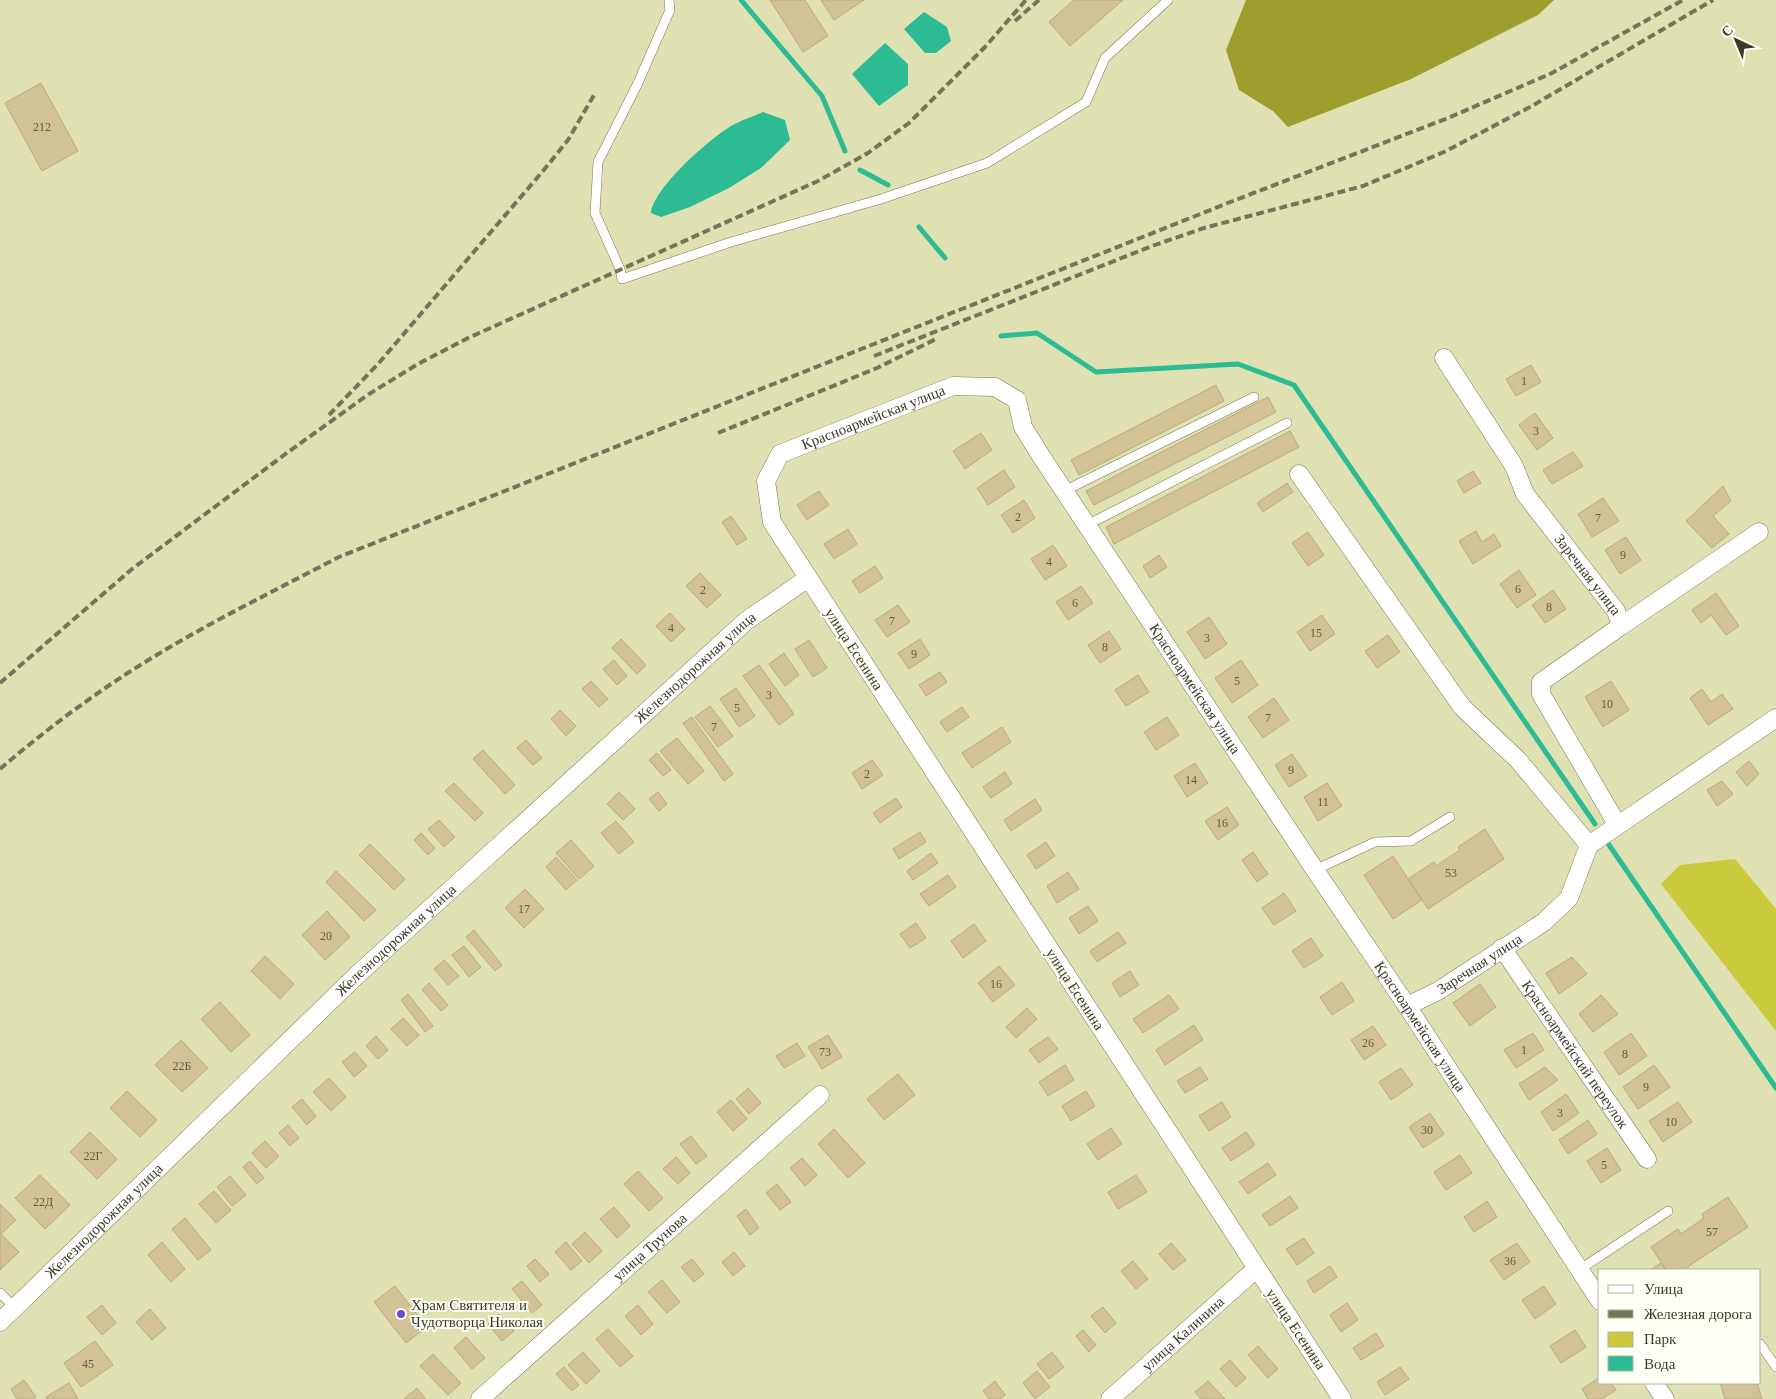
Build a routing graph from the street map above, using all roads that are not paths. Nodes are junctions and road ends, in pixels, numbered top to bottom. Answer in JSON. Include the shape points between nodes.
{"nodes":[{"id":1,"x":669,"y":0,"type":"edge"},
{"id":2,"x":1168,"y":0,"type":"edge"},
{"id":3,"x":1444,"y":358,"type":"dead end"},
{"id":4,"x":1254,"y":397,"type":"dead end"},
{"id":5,"x":1287,"y":423,"type":"dead end"},
{"id":6,"x":1299,"y":474,"type":"dead end"},
{"id":7,"x":1064,"y":491,"type":"junction"},
{"id":8,"x":1087,"y":525,"type":"junction"},
{"id":9,"x":1759,"y":532,"type":"dead end"},
{"id":10,"x":808,"y":578,"type":"junction"},
{"id":11,"x":1621,"y":626,"type":"junction"},
{"id":12,"x":1776,"y":718,"type":"edge"},
{"id":13,"x":1450,"y":817,"type":"dead end"},
{"id":14,"x":1617,"y":824,"type":"junction"},
{"id":15,"x":1589,"y":845,"type":"junction"},
{"id":16,"x":1315,"y":870,"type":"junction"},
{"id":17,"x":1502,"y":948,"type":"junction"},
{"id":18,"x":1407,"y":1006,"type":"junction"},
{"id":19,"x":820,"y":1095,"type":"dead end"},
{"id":20,"x":1647,"y":1160,"type":"dead end"},
{"id":21,"x":1668,"y":1211,"type":"dead end"},
{"id":22,"x":1256,"y":1269,"type":"junction"},
{"id":23,"x":1579,"y":1270,"type":"junction"},
{"id":24,"x":0,"y":1293,"type":"edge"},
{"id":25,"x":1598,"y":1298,"type":"edge"},
{"id":26,"x":15,"y":1308,"type":"junction"},
{"id":27,"x":0,"y":1322,"type":"edge"},
{"id":28,"x":1761,"y":1345,"type":"edge"},
{"id":29,"x":1776,"y":1367,"type":"edge"},
{"id":30,"x":1655,"y":1384,"type":"edge"},
{"id":31,"x":480,"y":1399,"type":"edge"},
{"id":32,"x":1110,"y":1399,"type":"edge"},
{"id":33,"x":1342,"y":1399,"type":"edge"},
{"id":34,"x":1665,"y":1399,"type":"edge"}],
"edges":[{"from":1,"to":2,"type":"lane","via":[[670,10],[641,77],[598,162],[595,213],[622,279],[987,163],[1086,102],[1105,58]]},
{"from":3,"to":11,"type":"street","name":"Заречная улица","via":[[1514,466],[1525,494],[1616,611]]},
{"from":4,"to":7,"type":"lane"},
{"from":5,"to":8,"type":"lane"},
{"from":6,"to":15,"type":"street","via":[[1462,707],[1518,760]]},
{"from":7,"to":8,"type":"street","name":"Красноармейская улица"},
{"from":7,"to":10,"type":"street","name":"Красноармейская улица","via":[[1023,427],[1017,400],[995,387],[953,386],[780,454],[766,481],[772,522]]},
{"from":8,"to":16,"type":"street","name":"Красноармейская улица"},
{"from":9,"to":11,"type":"street"},
{"from":10,"to":22,"type":"street","name":"улица Есенина"},
{"from":10,"to":26,"type":"street","name":"Железнодорожная улица","via":[[746,621],[357,975]]},
{"from":11,"to":14,"type":"street","name":"Заречная улица","via":[[1541,682],[1542,694]]},
{"from":12,"to":14,"type":"street"},
{"from":13,"to":16,"type":"lane","via":[[1410,841],[1376,842]]},
{"from":14,"to":15,"type":"street"},
{"from":15,"to":17,"type":"street","name":"Заречная улица","via":[[1570,898],[1544,922]]},
{"from":16,"to":18,"type":"street","name":"Красноармейская улица"},
{"from":17,"to":18,"type":"street","name":"Заречная улица","via":[[1438,992]]},
{"from":17,"to":20,"type":"street","name":"Красноармейский переулок"},
{"from":18,"to":23,"type":"street","name":"Красноармейская улица"},
{"from":19,"to":31,"type":"street","name":"улица Трунова"},
{"from":21,"to":23,"type":"lane"},
{"from":22,"to":32,"type":"street","name":"улица Калинина"},
{"from":22,"to":33,"type":"street","name":"улица Есенина"},
{"from":23,"to":25,"type":"street","name":"Красноармейская улица"},
{"from":24,"to":26,"type":"lane"},
{"from":26,"to":27,"type":"street","name":"Железнодорожная улица"},
{"from":28,"to":29,"type":"lane"},
{"from":30,"to":34,"type":"street"}]}
